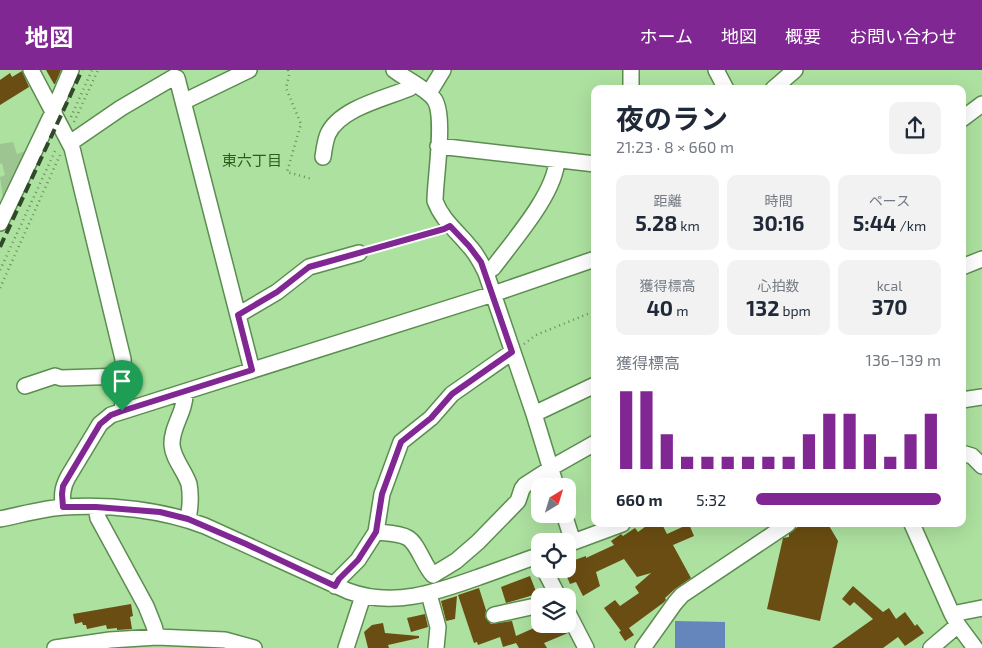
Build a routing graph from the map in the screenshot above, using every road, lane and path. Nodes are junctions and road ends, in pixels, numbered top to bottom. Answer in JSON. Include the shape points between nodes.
{"nodes":[{"id":1,"x":32,"y":70,"type":"edge"},
{"id":2,"x":71,"y":70,"type":"edge"},
{"id":3,"x":92,"y":70,"type":"edge"},
{"id":4,"x":98,"y":70,"type":"edge"},
{"id":5,"x":249,"y":70,"type":"edge"},
{"id":6,"x":288,"y":70,"type":"edge"},
{"id":7,"x":394,"y":70,"type":"edge"},
{"id":8,"x":443,"y":70,"type":"edge"},
{"id":9,"x":631,"y":70,"type":"edge"},
{"id":10,"x":716,"y":70,"type":"edge"},
{"id":11,"x":795,"y":70,"type":"edge"},
{"id":12,"x":414,"y":84,"type":"junction"},
{"id":13,"x":631,"y":85,"type":"edge"},
{"id":14,"x":724,"y":85,"type":"edge"},
{"id":15,"x":778,"y":85,"type":"edge"},
{"id":16,"x":429,"y":93,"type":"junction"},
{"id":17,"x":185,"y":101,"type":"junction"},
{"id":18,"x":982,"y":104,"type":"edge"},
{"id":19,"x":54,"y":110,"type":"junction"},
{"id":20,"x":966,"y":116,"type":"edge"},
{"id":21,"x":68,"y":124,"type":"dead end"},
{"id":22,"x":65,"y":142,"type":"junction"},
{"id":23,"x":438,"y":146,"type":"junction"},
{"id":24,"x":323,"y":157,"type":"dead end"},
{"id":25,"x":558,"y":160,"type":"junction"},
{"id":26,"x":591,"y":164,"type":"edge"},
{"id":27,"x":312,"y":179,"type":"dead end"},
{"id":28,"x":0,"y":223,"type":"edge"},
{"id":29,"x":450,"y":226,"type":"junction"},
{"id":30,"x":359,"y":253,"type":"joint"},
{"id":31,"x":982,"y":259,"type":"edge"},
{"id":32,"x":591,"y":261,"type":"edge"},
{"id":33,"x":966,"y":265,"type":"edge"},
{"id":34,"x":0,"y":270,"type":"edge"},
{"id":35,"x":486,"y":273,"type":"junction"},
{"id":36,"x":0,"y":288,"type":"edge"},
{"id":37,"x":493,"y":294,"type":"junction"},
{"id":38,"x":591,"y":313,"type":"edge"},
{"id":39,"x":238,"y":315,"type":"junction"},
{"id":40,"x":512,"y":352,"type":"junction"},
{"id":41,"x":252,"y":370,"type":"junction"},
{"id":42,"x":124,"y":376,"type":"junction"},
{"id":43,"x":25,"y":386,"type":"dead end"},
{"id":44,"x":591,"y":387,"type":"edge"},
{"id":45,"x":185,"y":392,"type":"junction"},
{"id":46,"x":982,"y":397,"type":"edge"},
{"id":47,"x":966,"y":399,"type":"edge"},
{"id":48,"x":122,"y":411,"type":"junction"},
{"id":49,"x":534,"y":414,"type":"junction"},
{"id":50,"x":591,"y":445,"type":"edge"},
{"id":51,"x":550,"y":468,"type":"junction"},
{"id":52,"x":553,"y":478,"type":"edge"},
{"id":53,"x":63,"y":507,"type":"junction"},
{"id":54,"x":96,"y":507,"type":"junction"},
{"id":55,"x":0,"y":519,"type":"edge"},
{"id":56,"x":188,"y":519,"type":"junction"},
{"id":57,"x":614,"y":527,"type":"edge"},
{"id":58,"x":784,"y":527,"type":"edge"},
{"id":59,"x":913,"y":527,"type":"edge"},
{"id":60,"x":376,"y":532,"type":"junction"},
{"id":61,"x":576,"y":541,"type":"edge"},
{"id":62,"x":531,"y":563,"type":"edge"},
{"id":63,"x":433,"y":575,"type":"junction"},
{"id":64,"x":335,"y":586,"type":"junction"},
{"id":65,"x":433,"y":593,"type":"junction"},
{"id":66,"x":363,"y":596,"type":"junction"},
{"id":67,"x":531,"y":607,"type":"edge"},
{"id":68,"x":982,"y":608,"type":"edge"},
{"id":69,"x":494,"y":615,"type":"dead end"},
{"id":70,"x":955,"y":620,"type":"junction"},
{"id":71,"x":576,"y":629,"type":"edge"},
{"id":72,"x":157,"y":637,"type":"junction"},
{"id":73,"x":194,"y":643,"type":"edge"},
{"id":74,"x":55,"y":648,"type":"edge"},
{"id":75,"x":254,"y":648,"type":"edge"},
{"id":76,"x":346,"y":648,"type":"edge"},
{"id":77,"x":436,"y":648,"type":"edge"},
{"id":78,"x":586,"y":648,"type":"edge"},
{"id":79,"x":643,"y":648,"type":"edge"},
{"id":80,"x":931,"y":648,"type":"edge"},
{"id":81,"x":975,"y":648,"type":"edge"}],
"edges":[{"from":1,"to":19,"type":"street"},
{"from":2,"to":19,"type":"street"},
{"from":3,"to":21,"type":"path"},
{"from":4,"to":22,"type":"path"},
{"from":5,"to":17,"type":"street"},
{"from":6,"to":27,"type":"path","via":[[286,88],[301,124],[287,172]]},
{"from":7,"to":12,"type":"street"},
{"from":8,"to":16,"type":"street"},
{"from":9,"to":13,"type":"street"},
{"from":10,"to":14,"type":"street"},
{"from":11,"to":15,"type":"street"},
{"from":12,"to":16,"type":"street"},
{"from":12,"to":24,"type":"street","via":[[367,104],[340,120],[328,134]]},
{"from":16,"to":23,"type":"street","via":[[440,112]]},
{"from":17,"to":22,"type":"street","via":[[174,77]]},
{"from":17,"to":39,"type":"street"},
{"from":18,"to":20,"type":"street"},
{"from":19,"to":22,"type":"street"},
{"from":19,"to":28,"type":"street"},
{"from":22,"to":34,"type":"path"},
{"from":22,"to":36,"type":"path"},
{"from":22,"to":42,"type":"street","via":[[123,359]]},
{"from":23,"to":25,"type":"street"},
{"from":23,"to":29,"type":"street","via":[[435,201]]},
{"from":25,"to":26,"type":"street"},
{"from":25,"to":35,"type":"street","via":[[537,209]]},
{"from":29,"to":30,"type":"path"},
{"from":29,"to":35,"type":"street","via":[[476,254]]},
{"from":30,"to":39,"type":"street","via":[[309,267],[277,292]]},
{"from":31,"to":33,"type":"street"},
{"from":32,"to":37,"type":"street"},
{"from":35,"to":37,"type":"street"},
{"from":37,"to":40,"type":"street"},
{"from":37,"to":41,"type":"street"},
{"from":38,"to":40,"type":"path","via":[[536,335]]},
{"from":39,"to":41,"type":"street"},
{"from":40,"to":49,"type":"street"},
{"from":40,"to":60,"type":"street","via":[[452,394],[431,418],[401,442],[382,494]]},
{"from":41,"to":45,"type":"street"},
{"from":42,"to":43,"type":"street","via":[[55,376]]},
{"from":42,"to":48,"type":"street"},
{"from":44,"to":49,"type":"street"},
{"from":45,"to":48,"type":"street"},
{"from":45,"to":56,"type":"street","via":[[186,401],[172,447],[188,484]]},
{"from":46,"to":47,"type":"street"},
{"from":48,"to":53,"type":"street","via":[[100,424],[63,486]]},
{"from":49,"to":51,"type":"street"},
{"from":50,"to":51,"type":"street"},
{"from":51,"to":52,"type":"street"},
{"from":51,"to":63,"type":"street","via":[[525,485],[518,501],[472,548]]},
{"from":53,"to":54,"type":"street"},
{"from":53,"to":55,"type":"street"},
{"from":54,"to":56,"type":"street","via":[[160,512]]},
{"from":54,"to":72,"type":"street","via":[[98,518],[146,606]]},
{"from":56,"to":64,"type":"street"},
{"from":57,"to":61,"type":"street"},
{"from":58,"to":79,"type":"street","via":[[682,596]]},
{"from":59,"to":70,"type":"street"},
{"from":60,"to":63,"type":"street","via":[[408,538]]},
{"from":60,"to":64,"type":"street","via":[[358,560]]},
{"from":62,"to":65,"type":"street"},
{"from":63,"to":65,"type":"street"},
{"from":64,"to":66,"type":"street"},
{"from":65,"to":66,"type":"street","via":[[396,598]]},
{"from":65,"to":77,"type":"street","via":[[438,627]]},
{"from":66,"to":76,"type":"street"},
{"from":67,"to":69,"type":"street"},
{"from":68,"to":70,"type":"street"},
{"from":70,"to":80,"type":"street"},
{"from":70,"to":81,"type":"street"},
{"from":71,"to":78,"type":"street"},
{"from":72,"to":73,"type":"street"},
{"from":72,"to":74,"type":"street"},
{"from":73,"to":75,"type":"street","via":[[225,640]]}]}
